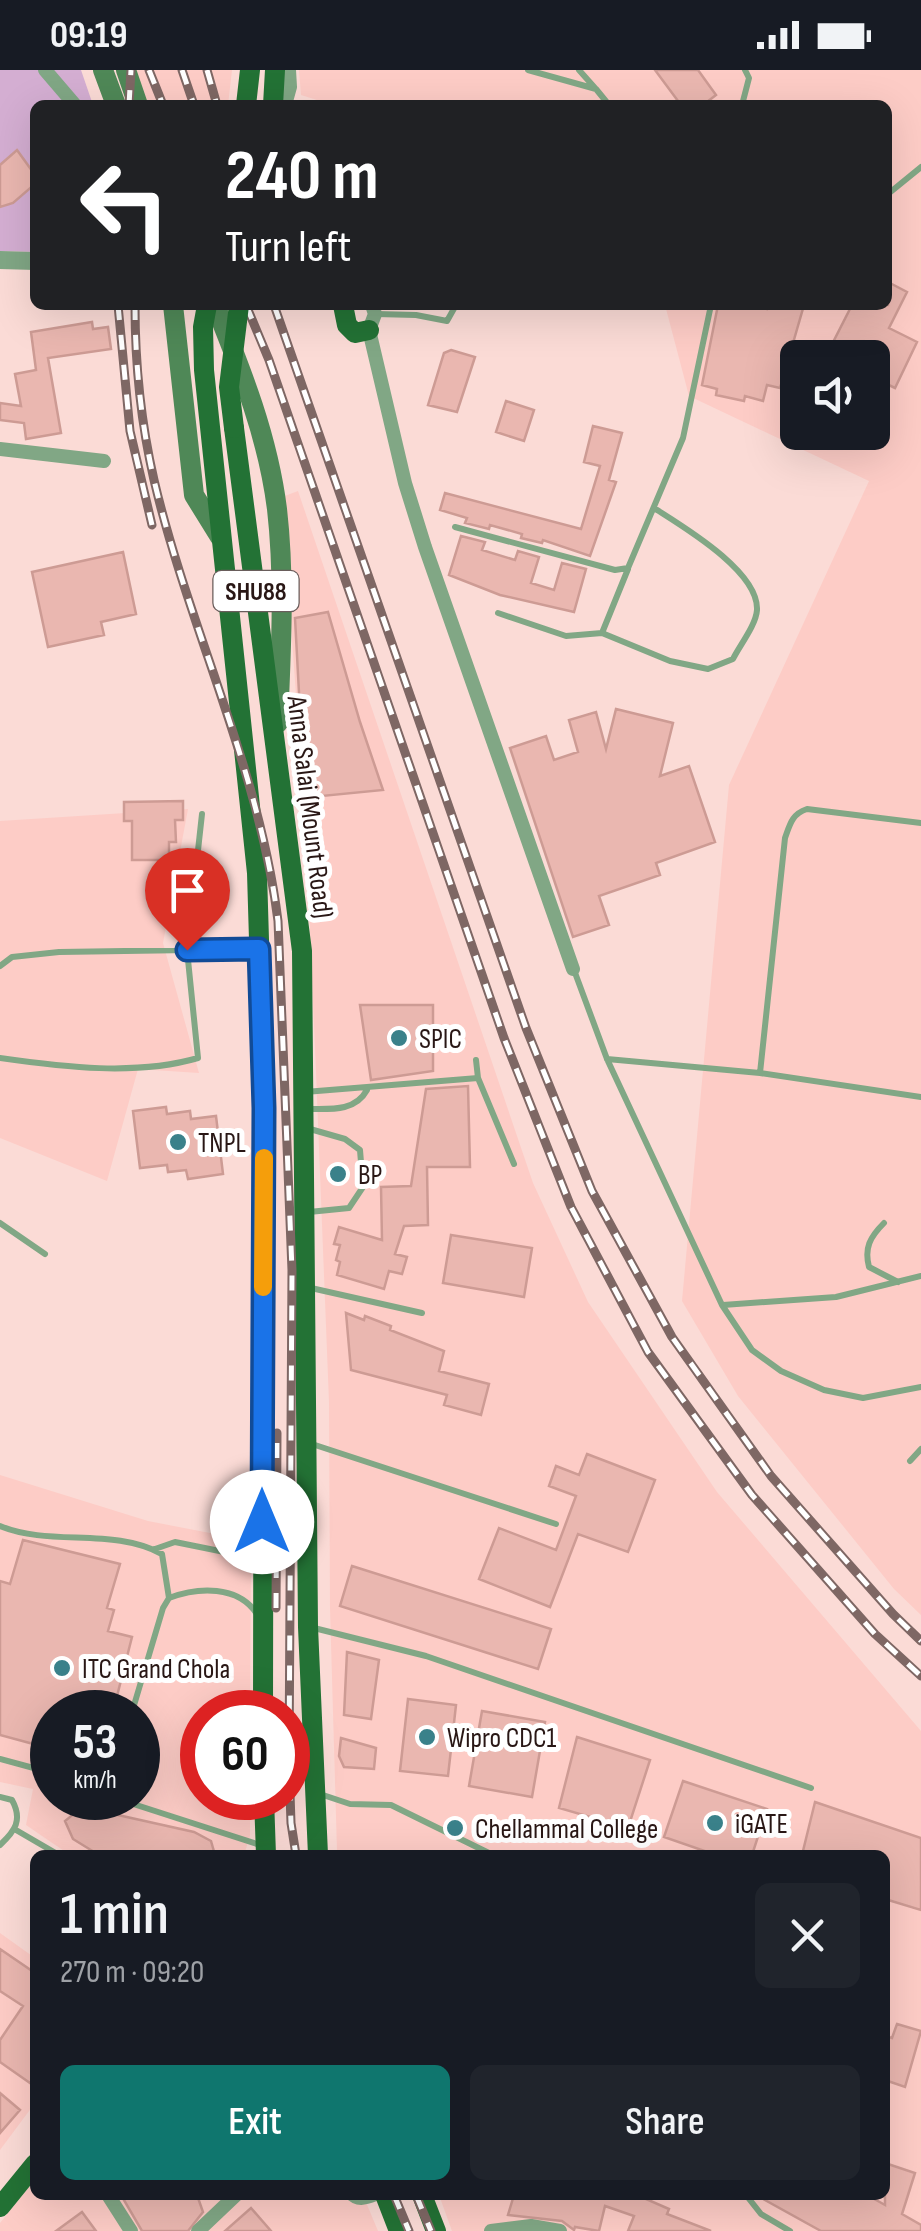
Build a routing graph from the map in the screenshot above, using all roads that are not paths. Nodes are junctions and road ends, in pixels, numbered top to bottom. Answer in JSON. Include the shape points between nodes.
{"nodes":[{"id":1,"x":46,"y":70,"type":"edge"},
{"id":2,"x":103,"y":70,"type":"edge"},
{"id":3,"x":126,"y":70,"type":"edge"},
{"id":4,"x":250,"y":70,"type":"edge"},
{"id":5,"x":275,"y":70,"type":"edge"},
{"id":6,"x":289,"y":70,"type":"edge"},
{"id":7,"x":528,"y":70,"type":"edge"},
{"id":8,"x":580,"y":70,"type":"edge"},
{"id":9,"x":745,"y":70,"type":"edge"},
{"id":10,"x":596,"y":89,"type":"junction"},
{"id":11,"x":71,"y":100,"type":"edge"},
{"id":12,"x":114,"y":100,"type":"edge"},
{"id":13,"x":136,"y":100,"type":"edge"},
{"id":14,"x":247,"y":100,"type":"edge"},
{"id":15,"x":273,"y":100,"type":"edge"},
{"id":16,"x":286,"y":100,"type":"edge"},
{"id":17,"x":605,"y":100,"type":"edge"},
{"id":18,"x":743,"y":100,"type":"edge"},
{"id":19,"x":921,"y":167,"type":"edge"},
{"id":20,"x":892,"y":191,"type":"edge"},
{"id":21,"x":0,"y":260,"type":"edge"},
{"id":22,"x":30,"y":260,"type":"edge"},
{"id":23,"x":174,"y":310,"type":"edge"},
{"id":24,"x":206,"y":310,"type":"edge"},
{"id":25,"x":217,"y":310,"type":"edge"},
{"id":26,"x":238,"y":310,"type":"edge"},
{"id":27,"x":344,"y":310,"type":"edge"},
{"id":28,"x":454,"y":310,"type":"edge"},
{"id":29,"x":710,"y":310,"type":"edge"},
{"id":30,"x":372,"y":316,"type":"edge"},
{"id":31,"x":0,"y":449,"type":"edge"},
{"id":32,"x":104,"y":461,"type":"dead end"},
{"id":33,"x":654,"y":508,"type":"junction"},
{"id":34,"x":455,"y":527,"type":"dead end"},
{"id":35,"x":220,"y":537,"type":"junction"},
{"id":36,"x":628,"y":568,"type":"junction"},
{"id":37,"x":498,"y":613,"type":"dead end"},
{"id":38,"x":602,"y":632,"type":"junction"},
{"id":39,"x":277,"y":755,"type":"junction"},
{"id":40,"x":202,"y":814,"type":"dead end"},
{"id":41,"x":921,"y":824,"type":"edge"},
{"id":42,"x":259,"y":949,"type":"junction"},
{"id":43,"x":187,"y":950,"type":"junction"},
{"id":44,"x":0,"y":966,"type":"edge"},
{"id":45,"x":573,"y":969,"type":"joint"},
{"id":46,"x":0,"y":1058,"type":"edge"},
{"id":47,"x":608,"y":1059,"type":"junction"},
{"id":48,"x":476,"y":1060,"type":"dead end"},
{"id":49,"x":760,"y":1074,"type":"junction"},
{"id":50,"x":478,"y":1078,"type":"junction"},
{"id":51,"x":367,"y":1090,"type":"junction"},
{"id":52,"x":921,"y":1097,"type":"edge"},
{"id":53,"x":303,"y":1110,"type":"junction"},
{"id":54,"x":514,"y":1164,"type":"dead end"},
{"id":55,"x":304,"y":1212,"type":"junction"},
{"id":56,"x":0,"y":1223,"type":"edge"},
{"id":57,"x":884,"y":1223,"type":"dead end"},
{"id":58,"x":45,"y":1254,"type":"dead end"},
{"id":59,"x":921,"y":1276,"type":"edge"},
{"id":60,"x":899,"y":1282,"type":"junction"},
{"id":61,"x":305,"y":1286,"type":"junction"},
{"id":62,"x":722,"y":1305,"type":"junction"},
{"id":63,"x":422,"y":1313,"type":"dead end"},
{"id":64,"x":921,"y":1387,"type":"edge"},
{"id":65,"x":306,"y":1442,"type":"junction"},
{"id":66,"x":921,"y":1449,"type":"edge"},
{"id":67,"x":910,"y":1461,"type":"dead end"},
{"id":68,"x":556,"y":1524,"type":"dead end"},
{"id":69,"x":0,"y":1526,"type":"edge"},
{"id":70,"x":154,"y":1549,"type":"junction"},
{"id":71,"x":262,"y":1560,"type":"junction"},
{"id":72,"x":169,"y":1598,"type":"junction"},
{"id":73,"x":261,"y":1619,"type":"junction"},
{"id":74,"x":308,"y":1627,"type":"junction"},
{"id":75,"x":139,"y":1690,"type":"edge"},
{"id":76,"x":263,"y":1690,"type":"edge"},
{"id":77,"x":0,"y":1759,"type":"edge"},
{"id":78,"x":30,"y":1768,"type":"edge"},
{"id":79,"x":811,"y":1788,"type":"dead end"},
{"id":80,"x":316,"y":1792,"type":"junction"},
{"id":81,"x":0,"y":1797,"type":"edge"},
{"id":82,"x":160,"y":1815,"type":"edge"},
{"id":83,"x":264,"y":1820,"type":"edge"},
{"id":84,"x":16,"y":1830,"type":"junction"},
{"id":85,"x":0,"y":1845,"type":"edge"},
{"id":86,"x":50,"y":1850,"type":"edge"},
{"id":87,"x":258,"y":1850,"type":"edge"},
{"id":88,"x":264,"y":1850,"type":"edge"},
{"id":89,"x":318,"y":1850,"type":"edge"},
{"id":90,"x":482,"y":1850,"type":"edge"},
{"id":91,"x":30,"y":2170,"type":"edge"},
{"id":92,"x":111,"y":2200,"type":"edge"},
{"id":93,"x":231,"y":2200,"type":"edge"},
{"id":94,"x":387,"y":2200,"type":"edge"},
{"id":95,"x":424,"y":2200,"type":"edge"},
{"id":96,"x":750,"y":2200,"type":"edge"},
{"id":97,"x":0,"y":2207,"type":"edge"},
{"id":98,"x":131,"y":2231,"type":"edge"},
{"id":99,"x":198,"y":2231,"type":"edge"},
{"id":100,"x":399,"y":2231,"type":"edge"},
{"id":101,"x":436,"y":2231,"type":"edge"},
{"id":102,"x":492,"y":2231,"type":"edge"},
{"id":103,"x":560,"y":2231,"type":"edge"},
{"id":104,"x":790,"y":2231,"type":"edge"}],
"edges":[{"from":1,"to":11,"type":"street"},
{"from":2,"to":12,"type":"main road"},
{"from":3,"to":13,"type":"main road"},
{"from":4,"to":14,"type":"main road"},
{"from":5,"to":15,"type":"main road"},
{"from":6,"to":16,"type":"street"},
{"from":7,"to":10,"type":"lane"},
{"from":8,"to":10,"type":"lane"},
{"from":9,"to":18,"type":"lane"},
{"from":10,"to":17,"type":"lane"},
{"from":19,"to":20,"type":"lane"},
{"from":21,"to":22,"type":"street"},
{"from":23,"to":35,"type":"main road","via":[[194,495]]},
{"from":24,"to":35,"type":"main road","number":"SHU88","via":[[204,370]]},
{"from":25,"to":39,"type":"main road","via":[[248,385],[277,510]]},
{"from":26,"to":39,"type":"main road","name":"Anna Salai (Mount Road)","number":"SHU88","bridge":true,"via":[[229,386]]},
{"from":27,"to":30,"type":"main road","via":[[354,333]]},
{"from":28,"to":30,"type":"lane","via":[[448,321]]},
{"from":29,"to":33,"type":"lane","via":[[683,438]]},
{"from":30,"to":45,"type":"street","via":[[405,483]]},
{"from":31,"to":32,"type":"street"},
{"from":33,"to":36,"type":"lane"},
{"from":33,"to":38,"type":"lane","via":[[725,558],[754,593],[757,613],[733,659],[708,669]]},
{"from":34,"to":36,"type":"lane","via":[[614,570]]},
{"from":35,"to":42,"type":"main road","number":"SHU88","via":[[257,872]]},
{"from":36,"to":38,"type":"lane"},
{"from":37,"to":38,"type":"lane","via":[[566,636]]},
{"from":39,"to":53,"type":"main road","name":"Anna Salai (Mount Road)","number":"SHU88","via":[[302,951]]},
{"from":40,"to":43,"type":"lane"},
{"from":41,"to":49,"type":"lane","via":[[806,808],[792,819],[784,838]]},
{"from":42,"to":43,"type":"lane"},
{"from":42,"to":71,"type":"main road","number":"SHU88"},
{"from":43,"to":44,"type":"lane","via":[[59,952],[12,957]]},
{"from":43,"to":46,"type":"lane","via":[[198,1058],[125,1066]]},
{"from":45,"to":47,"type":"lane"},
{"from":47,"to":49,"type":"lane"},
{"from":47,"to":62,"type":"lane"},
{"from":48,"to":50,"type":"lane"},
{"from":49,"to":52,"type":"lane"},
{"from":50,"to":51,"type":"lane"},
{"from":50,"to":54,"type":"lane"},
{"from":51,"to":53,"type":"lane"},
{"from":51,"to":53,"type":"lane","via":[[361,1102],[346,1108]]},
{"from":53,"to":55,"type":"main road","name":"Anna Salai (Mount Road)","number":"SHU88"},
{"from":53,"to":55,"type":"lane","via":[[360,1150],[363,1188],[349,1208]]},
{"from":55,"to":61,"type":"main road","name":"Anna Salai (Mount Road)","number":"SHU88"},
{"from":56,"to":58,"type":"lane"},
{"from":57,"to":60,"type":"lane","via":[[865,1252],[868,1267]]},
{"from":59,"to":60,"type":"lane"},
{"from":60,"to":62,"type":"lane","via":[[836,1297]]},
{"from":61,"to":63,"type":"lane"},
{"from":61,"to":65,"type":"main road","name":"Anna Salai (Mount Road)","number":"SHU88"},
{"from":62,"to":64,"type":"lane","via":[[752,1350],[781,1372],[824,1390],[863,1398]]},
{"from":65,"to":68,"type":"lane"},
{"from":65,"to":74,"type":"main road","name":"Anna Salai (Mount Road)","number":"SHU88"},
{"from":66,"to":67,"type":"lane"},
{"from":69,"to":70,"type":"lane"},
{"from":70,"to":71,"type":"lane","via":[[175,1542]]},
{"from":70,"to":72,"type":"lane","via":[[162,1554]]},
{"from":71,"to":73,"type":"main road","number":"SHU88"},
{"from":72,"to":73,"type":"lane","via":[[204,1588],[250,1604]]},
{"from":72,"to":75,"type":"lane"},
{"from":73,"to":76,"type":"main road","number":"SHU88"},
{"from":74,"to":79,"type":"lane","via":[[426,1656]]},
{"from":74,"to":80,"type":"main road","name":"Anna Salai (Mount Road)","number":"SHU88"},
{"from":77,"to":78,"type":"lane"},
{"from":80,"to":89,"type":"main road","name":"Anna Salai (Mount Road)","number":"SHU88"},
{"from":80,"to":90,"type":"lane","via":[[350,1804],[390,1805]]},
{"from":81,"to":84,"type":"lane","via":[[18,1811]]},
{"from":82,"to":87,"type":"lane"},
{"from":83,"to":88,"type":"main road"},
{"from":84,"to":85,"type":"lane"},
{"from":84,"to":86,"type":"lane"},
{"from":91,"to":97,"type":"main road"},
{"from":92,"to":98,"type":"street"},
{"from":93,"to":99,"type":"street"},
{"from":94,"to":100,"type":"main road"},
{"from":95,"to":101,"type":"main road"},
{"from":96,"to":104,"type":"lane"},
{"from":102,"to":103,"type":"street"}]}
